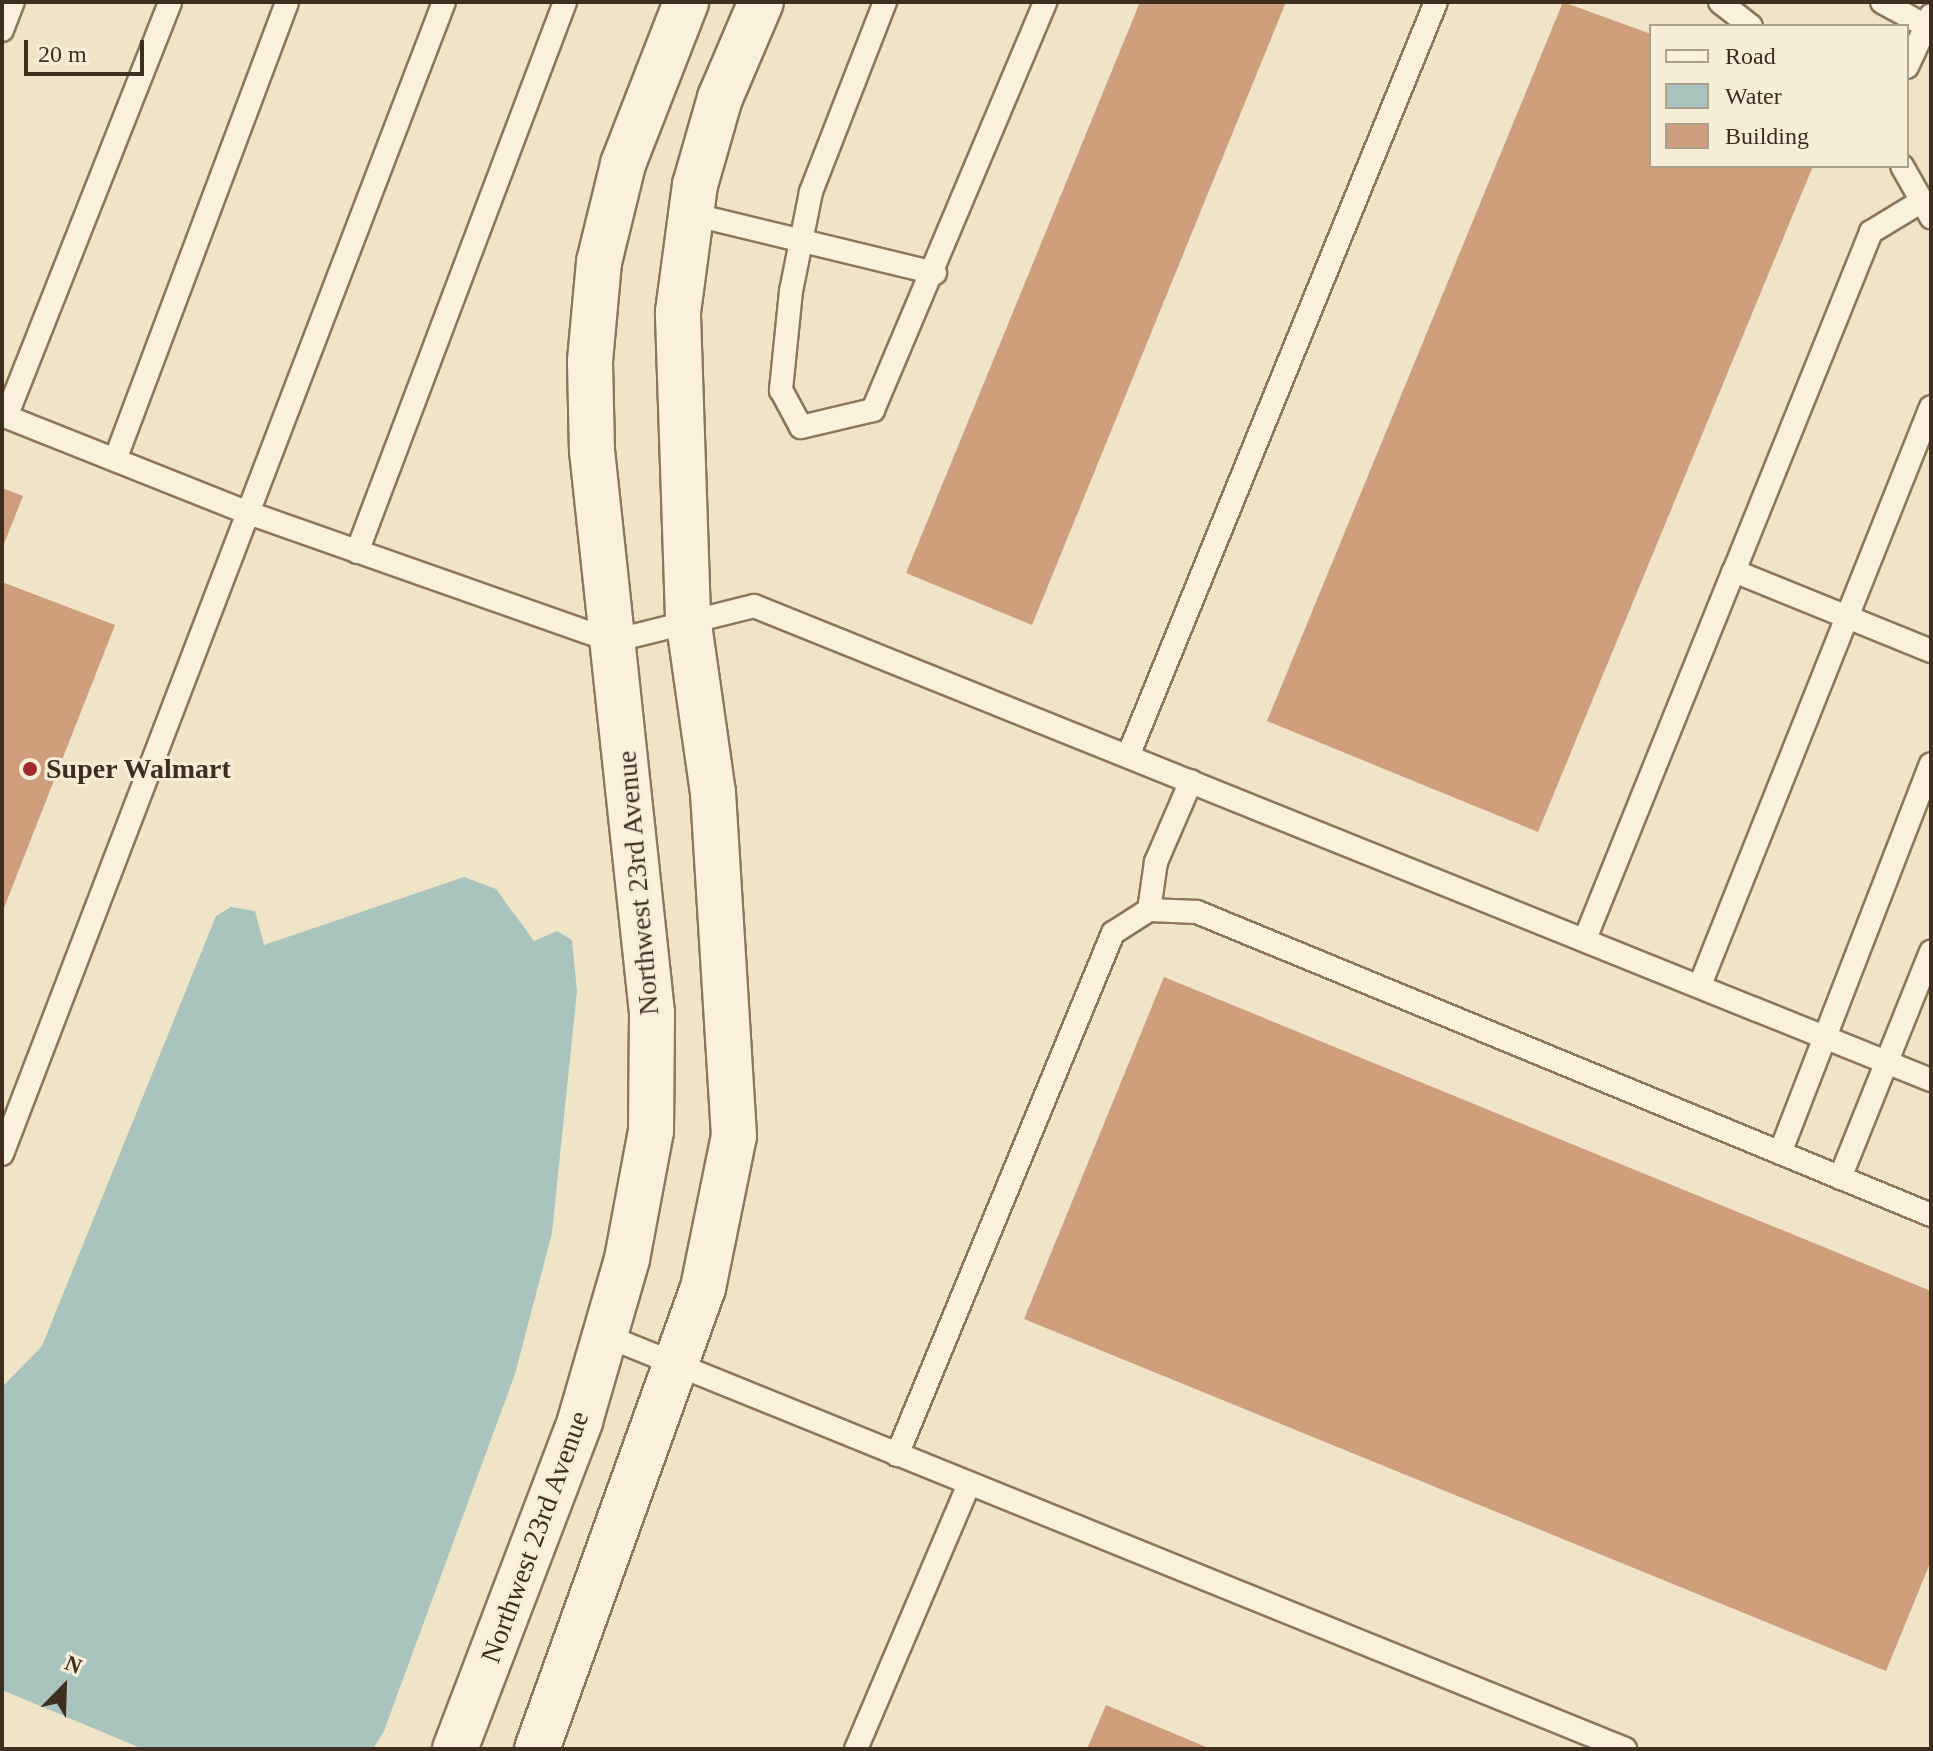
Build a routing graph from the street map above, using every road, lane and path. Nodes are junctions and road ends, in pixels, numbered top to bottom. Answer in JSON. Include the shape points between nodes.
{"nodes":[{"id":1,"x":13,"y":2,"type":"edge"},
{"id":2,"x":170,"y":2,"type":"edge"},
{"id":3,"x":287,"y":2,"type":"edge"},
{"id":4,"x":444,"y":2,"type":"edge"},
{"id":5,"x":565,"y":2,"type":"edge"},
{"id":6,"x":686,"y":2,"type":"edge"},
{"id":7,"x":761,"y":2,"type":"edge"},
{"id":8,"x":885,"y":2,"type":"edge"},
{"id":9,"x":1045,"y":2,"type":"edge"},
{"id":10,"x":1436,"y":2,"type":"edge"},
{"id":11,"x":1720,"y":2,"type":"edge"},
{"id":12,"x":1882,"y":2,"type":"edge"},
{"id":13,"x":1929,"y":20,"type":"edge"},
{"id":14,"x":1748,"y":24,"type":"edge"},
{"id":15,"x":2,"y":30,"type":"edge"},
{"id":16,"x":1909,"y":63,"type":"edge"},
{"id":17,"x":1903,"y":168,"type":"edge"},
{"id":18,"x":1926,"y":209,"type":"edge"},
{"id":19,"x":691,"y":214,"type":"junction"},
{"id":20,"x":802,"y":239,"type":"junction"},
{"id":21,"x":935,"y":273,"type":"junction"},
{"id":22,"x":1931,"y":407,"type":"edge"},
{"id":23,"x":4,"y":416,"type":"edge"},
{"id":24,"x":115,"y":460,"type":"junction"},
{"id":25,"x":246,"y":512,"type":"junction"},
{"id":26,"x":357,"y":552,"type":"junction"},
{"id":27,"x":1734,"y":571,"type":"junction"},
{"id":28,"x":1842,"y":615,"type":"junction"},
{"id":29,"x":688,"y":617,"type":"junction"},
{"id":30,"x":613,"y":641,"type":"junction"},
{"id":31,"x":1931,"y":651,"type":"edge"},
{"id":32,"x":1128,"y":756,"type":"junction"},
{"id":33,"x":1931,"y":764,"type":"edge"},
{"id":34,"x":1191,"y":781,"type":"junction"},
{"id":35,"x":1149,"y":910,"type":"junction"},
{"id":36,"x":1585,"y":939,"type":"junction"},
{"id":37,"x":1931,"y":952,"type":"edge"},
{"id":38,"x":1700,"y":985,"type":"junction"},
{"id":39,"x":1826,"y":1036,"type":"junction"},
{"id":40,"x":1886,"y":1061,"type":"junction"},
{"id":41,"x":1931,"y":1080,"type":"edge"},
{"id":42,"x":1780,"y":1153,"type":"junction"},
{"id":43,"x":2,"y":1154,"type":"edge"},
{"id":44,"x":1840,"y":1178,"type":"junction"},
{"id":45,"x":1931,"y":1215,"type":"edge"},
{"id":46,"x":604,"y":1335,"type":"junction"},
{"id":47,"x":677,"y":1367,"type":"junction"},
{"id":48,"x":897,"y":1455,"type":"junction"},
{"id":49,"x":968,"y":1486,"type":"junction"},
{"id":50,"x":455,"y":1749,"type":"edge"},
{"id":51,"x":537,"y":1749,"type":"edge"},
{"id":52,"x":856,"y":1749,"type":"edge"},
{"id":53,"x":1625,"y":1749,"type":"edge"}],
"edges":[{"from":1,"to":15,"type":"lane"},
{"from":2,"to":23,"type":"lane"},
{"from":3,"to":24,"type":"lane"},
{"from":4,"to":25,"type":"lane"},
{"from":5,"to":26,"type":"lane"},
{"from":6,"to":30,"type":"street","name":"Northwest 23rd Avenue","via":[[623,164],[599,262],[592,451]]},
{"from":7,"to":19,"type":"street","via":[[720,98]]},
{"from":8,"to":20,"type":"lane","via":[[811,192]]},
{"from":9,"to":21,"type":"lane"},
{"from":10,"to":32,"type":"lane"},
{"from":11,"to":14,"type":"lane"},
{"from":12,"to":13,"type":"lane"},
{"from":13,"to":16,"type":"lane"},
{"from":17,"to":18,"type":"lane"},
{"from":18,"to":27,"type":"lane","via":[[1871,232]]},
{"from":19,"to":20,"type":"lane"},
{"from":19,"to":29,"type":"street","via":[[678,312]]},
{"from":20,"to":21,"type":"lane"},
{"from":20,"to":21,"type":"lane","via":[[781,390],[801,427],[873,410]]},
{"from":22,"to":28,"type":"lane"},
{"from":23,"to":24,"type":"lane"},
{"from":24,"to":25,"type":"lane"},
{"from":25,"to":26,"type":"lane"},
{"from":25,"to":43,"type":"lane"},
{"from":26,"to":30,"type":"lane"},
{"from":27,"to":28,"type":"lane"},
{"from":27,"to":36,"type":"lane"},
{"from":28,"to":31,"type":"lane"},
{"from":28,"to":38,"type":"lane"},
{"from":29,"to":30,"type":"lane"},
{"from":29,"to":32,"type":"lane","via":[[754,606]]},
{"from":29,"to":47,"type":"street","via":[[713,793],[734,1136],[703,1288]]},
{"from":30,"to":46,"type":"street","name":"Northwest 23rd Avenue","via":[[652,1013],[651,1117],[627,1259]]},
{"from":32,"to":34,"type":"lane"},
{"from":33,"to":39,"type":"lane"},
{"from":34,"to":35,"type":"lane","via":[[1156,862]]},
{"from":34,"to":36,"type":"lane"},
{"from":35,"to":42,"type":"lane","via":[[1197,912]]},
{"from":35,"to":48,"type":"lane","via":[[1113,933]]},
{"from":36,"to":38,"type":"lane"},
{"from":37,"to":40,"type":"lane"},
{"from":38,"to":39,"type":"lane"},
{"from":39,"to":40,"type":"lane"},
{"from":39,"to":42,"type":"lane"},
{"from":40,"to":41,"type":"lane"},
{"from":40,"to":44,"type":"lane"},
{"from":42,"to":44,"type":"lane"},
{"from":44,"to":45,"type":"lane"},
{"from":46,"to":47,"type":"lane"},
{"from":46,"to":50,"type":"street","name":"Northwest 23rd Avenue","via":[[580,1421]]},
{"from":47,"to":48,"type":"lane"},
{"from":47,"to":51,"type":"street"},
{"from":48,"to":49,"type":"lane"},
{"from":49,"to":52,"type":"lane"},
{"from":49,"to":53,"type":"lane"}]}
